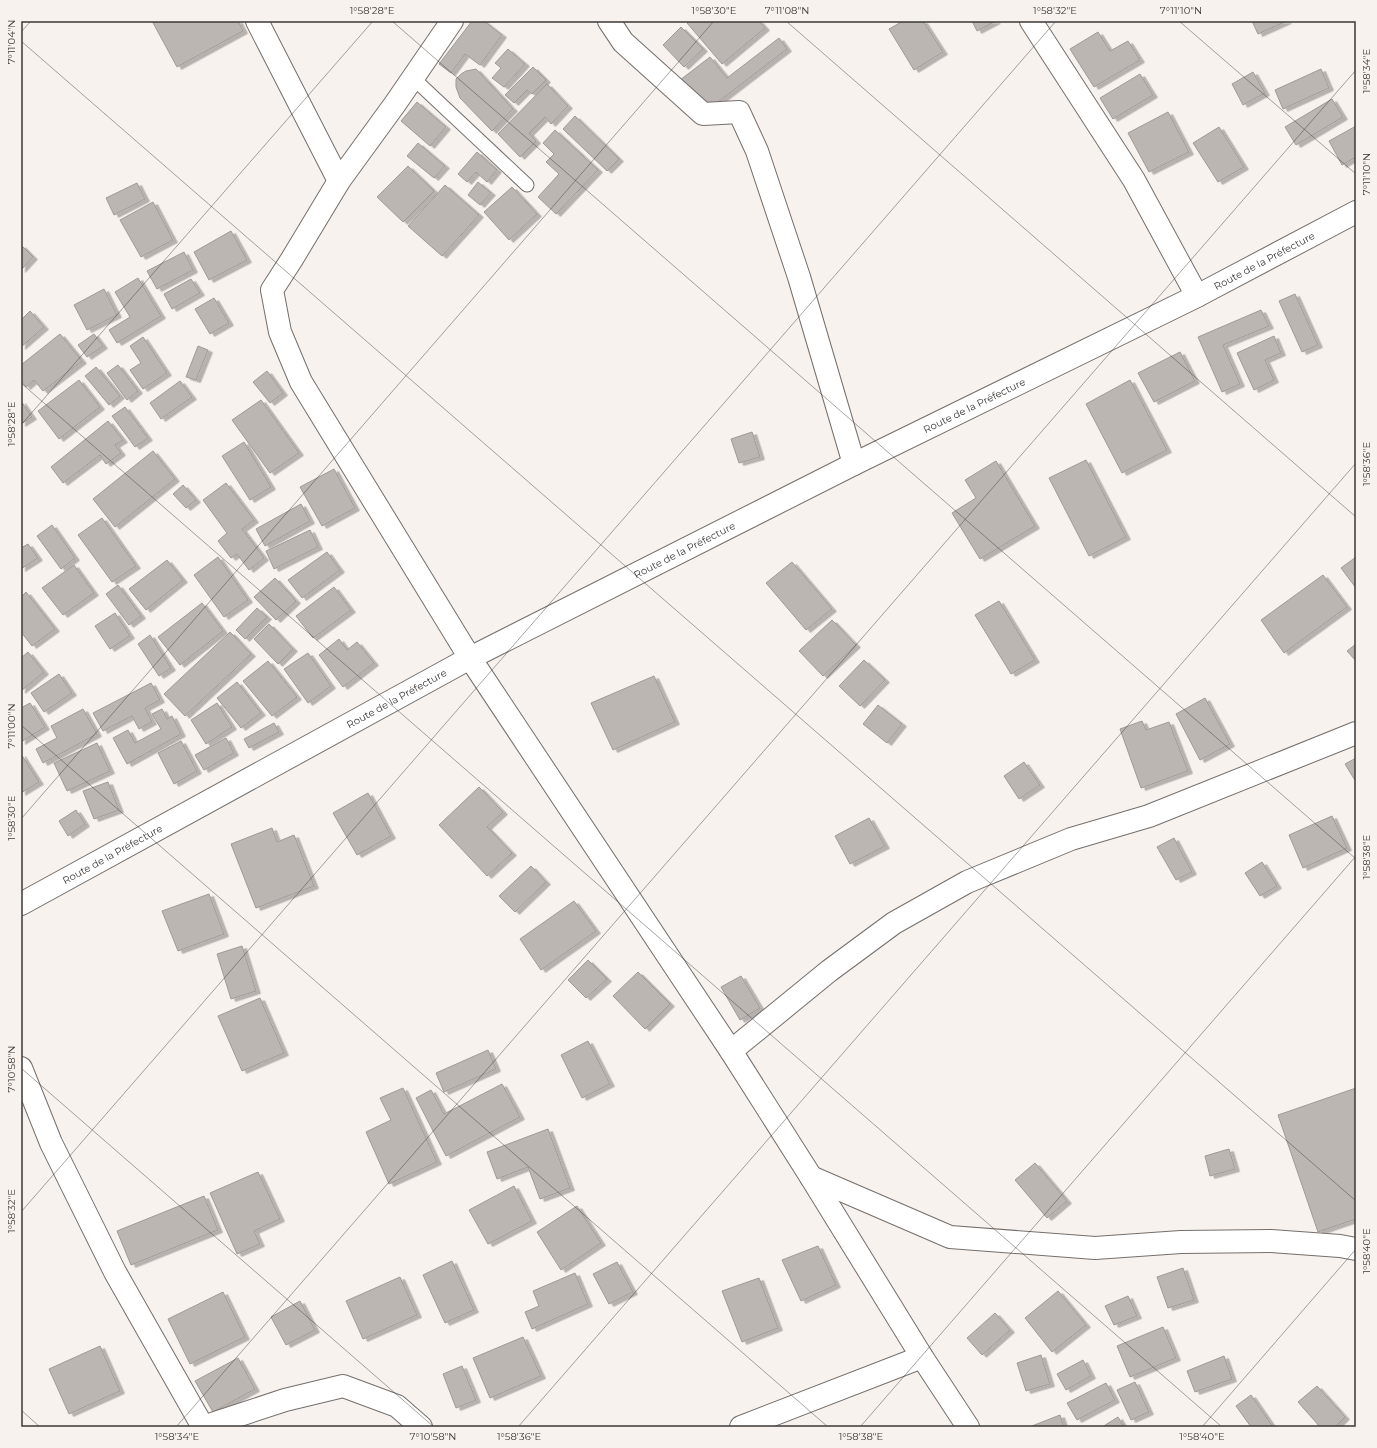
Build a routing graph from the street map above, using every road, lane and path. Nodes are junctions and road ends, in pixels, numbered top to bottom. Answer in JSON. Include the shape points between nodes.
{"nodes":[{"id":1,"x":257,"y":21,"type":"edge"},
{"id":2,"x":452,"y":21,"type":"edge"},
{"id":3,"x":609,"y":21,"type":"edge"},
{"id":4,"x":1031,"y":21,"type":"edge"},
{"id":5,"x":413,"y":78,"type":"junction"},
{"id":6,"x":338,"y":181,"type":"junction"},
{"id":7,"x":527,"y":185,"type":"dead end"},
{"id":8,"x":1356,"y":212,"type":"edge"},
{"id":9,"x":1197,"y":296,"type":"junction"},
{"id":10,"x":854,"y":464,"type":"junction"},
{"id":11,"x":470,"y":658,"type":"junction"},
{"id":12,"x":1356,"y":733,"type":"edge"},
{"id":13,"x":21,"y":904,"type":"edge"},
{"id":14,"x":731,"y":1051,"type":"junction"},
{"id":15,"x":21,"y":1068,"type":"edge"},
{"id":16,"x":811,"y":1177,"type":"junction"},
{"id":17,"x":1356,"y":1249,"type":"edge"},
{"id":18,"x":922,"y":1357,"type":"junction"},
{"id":19,"x":203,"y":1427,"type":"edge"},
{"id":20,"x":421,"y":1427,"type":"edge"},
{"id":21,"x":741,"y":1427,"type":"edge"},
{"id":22,"x":968,"y":1427,"type":"edge"}],
"edges":[{"from":1,"to":6,"type":"street"},
{"from":2,"to":5,"type":"street"},
{"from":3,"to":10,"type":"street","via":[[623,42],[703,114],[739,112],[757,151],[799,277]]},
{"from":4,"to":9,"type":"street","via":[[1134,180]]},
{"from":5,"to":6,"type":"street"},
{"from":5,"to":7,"type":"lane"},
{"from":6,"to":11,"type":"street","via":[[272,290],[280,332],[301,382]]},
{"from":8,"to":9,"type":"street","name":"Route de la Préfecture"},
{"from":9,"to":10,"type":"street","name":"Route de la Préfecture"},
{"from":10,"to":11,"type":"street","name":"Route de la Préfecture"},
{"from":11,"to":13,"type":"street","name":"Route de la Préfecture"},
{"from":11,"to":14,"type":"street"},
{"from":12,"to":14,"type":"street","via":[[1149,816],[1070,839],[967,882],[894,922]]},
{"from":14,"to":16,"type":"street"},
{"from":15,"to":19,"type":"street","via":[[51,1143],[115,1272]]},
{"from":16,"to":17,"type":"street","via":[[950,1237],[1095,1248],[1181,1242],[1271,1242]]},
{"from":16,"to":18,"type":"street"},
{"from":18,"to":21,"type":"street"},
{"from":18,"to":22,"type":"street"},
{"from":19,"to":20,"type":"street","via":[[285,1400],[343,1386],[397,1406]]}]}
